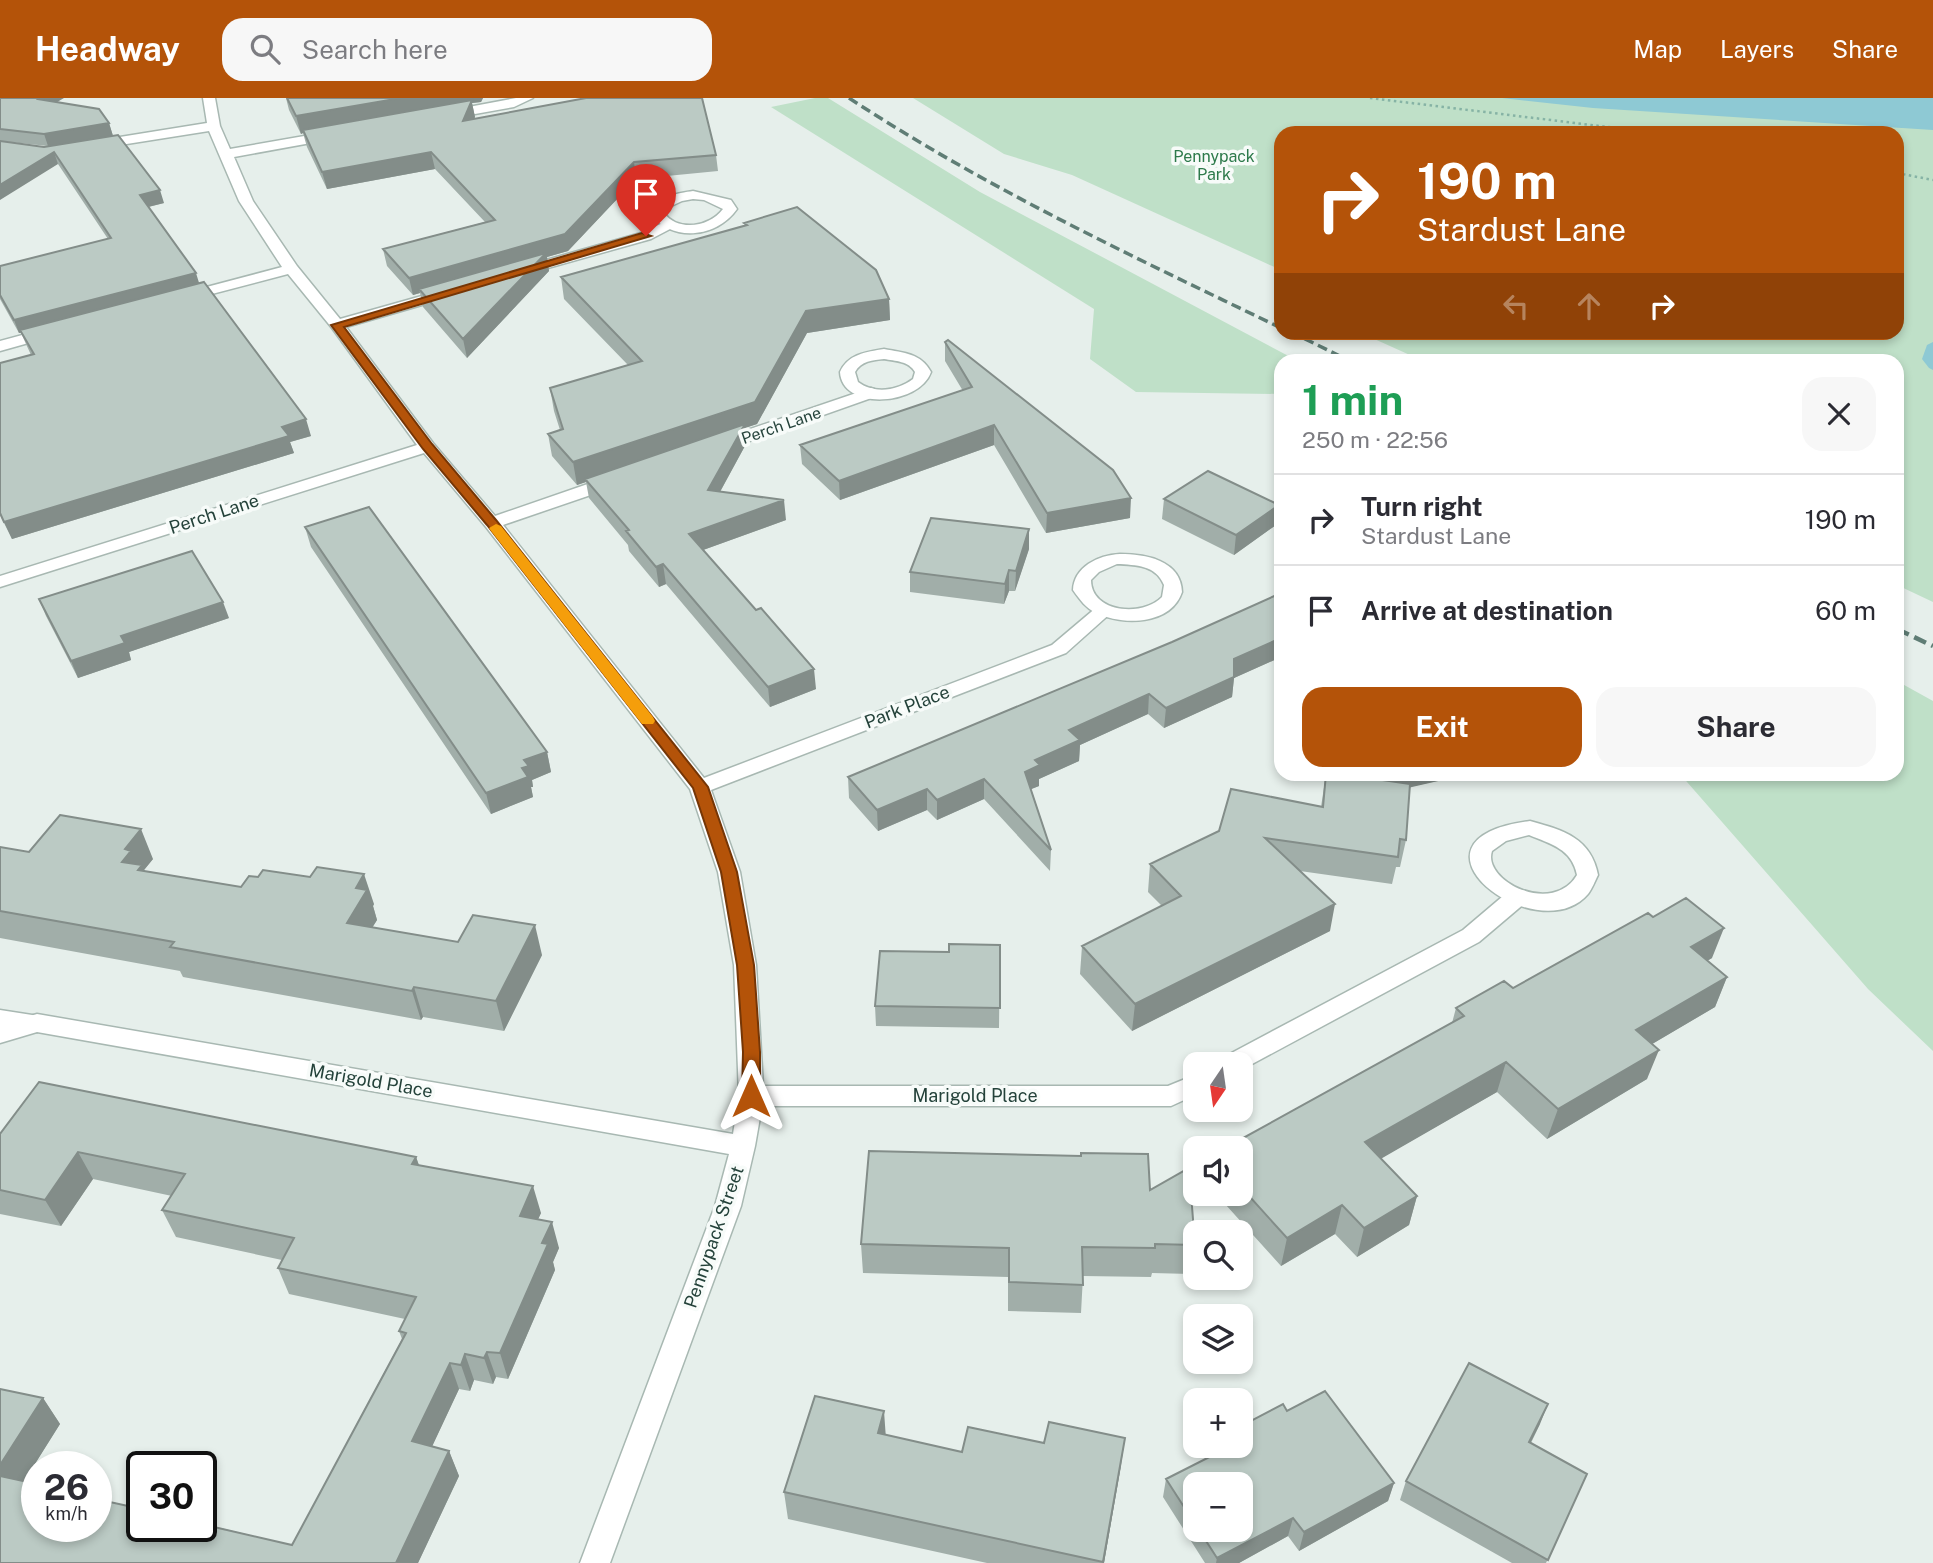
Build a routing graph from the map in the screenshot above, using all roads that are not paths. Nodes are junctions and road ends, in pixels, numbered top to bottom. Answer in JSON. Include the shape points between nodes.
{"nodes":[{"id":1,"x":209,"y":98,"type":"edge"},
{"id":2,"x":527,"y":98,"type":"edge"},
{"id":3,"x":435,"y":117,"type":"edge"},
{"id":4,"x":214,"y":126,"type":"junction"},
{"id":5,"x":342,"y":133,"type":"edge"},
{"id":6,"x":86,"y":147,"type":"edge"},
{"id":7,"x":226,"y":154,"type":"junction"},
{"id":8,"x":667,"y":225,"type":"dead end"},
{"id":9,"x":291,"y":270,"type":"junction"},
{"id":10,"x":512,"y":274,"type":"edge"},
{"id":11,"x":458,"y":290,"type":"edge"},
{"id":12,"x":172,"y":301,"type":"edge"},
{"id":13,"x":337,"y":325,"type":"junction"},
{"id":14,"x":66,"y":328,"type":"edge"},
{"id":15,"x":0,"y":346,"type":"edge"},
{"id":16,"x":871,"y":393,"type":"dead end"},
{"id":17,"x":427,"y":447,"type":"junction"},
{"id":18,"x":702,"y":452,"type":"edge"},
{"id":19,"x":636,"y":474,"type":"edge"},
{"id":20,"x":492,"y":523,"type":"junction"},
{"id":21,"x":0,"y":582,"type":"edge"},
{"id":22,"x":1104,"y":611,"type":"junction"},
{"id":23,"x":700,"y":787,"type":"junction"},
{"id":24,"x":1517,"y":897,"type":"junction"},
{"id":25,"x":0,"y":1019,"type":"edge"},
{"id":26,"x":37,"y":1023,"type":"junction"},
{"id":27,"x":0,"y":1034,"type":"edge"},
{"id":28,"x":1253,"y":1053,"type":"edge"},
{"id":29,"x":1183,"y":1090,"type":"edge"},
{"id":30,"x":751,"y":1096,"type":"junction"},
{"id":31,"x":743,"y":1146,"type":"junction"},
{"id":32,"x":595,"y":1563,"type":"edge"}],
"edges":[{"from":1,"to":4,"type":"street","name":"Pennypack Street"},
{"from":2,"to":3,"type":"street"},
{"from":4,"to":6,"type":"street"},
{"from":4,"to":7,"type":"street","name":"Pennypack Street"},
{"from":5,"to":7,"type":"street"},
{"from":7,"to":9,"type":"street","name":"Pennypack Street","via":[[246,201]]},
{"from":8,"to":10,"type":"street","via":[[646,236]]},
{"from":9,"to":12,"type":"street"},
{"from":9,"to":13,"type":"street","name":"Pennypack Street"},
{"from":11,"to":13,"type":"street"},
{"from":13,"to":17,"type":"street","name":"Pennypack Street"},
{"from":14,"to":15,"type":"street"},
{"from":16,"to":18,"type":"street","name":"Perch Lane"},
{"from":17,"to":20,"type":"street","name":"Pennypack Street"},
{"from":17,"to":21,"type":"street","name":"Perch Lane"},
{"from":19,"to":20,"type":"street"},
{"from":20,"to":23,"type":"street","name":"Pennypack Street"},
{"from":22,"to":22,"type":"street","via":[[1141,615],[1157,610],[1175,591],[1173,580],[1150,563],[1115,559],[1098,563],[1080,581],[1081,592]]},
{"from":22,"to":23,"type":"street","name":"Park Place","via":[[1059,649]]},
{"from":23,"to":30,"type":"street","name":"Pennypack Street","via":[[729,872],[745,965]]},
{"from":24,"to":24,"type":"street","via":[[1538,902],[1576,895],[1586,884],[1583,855],[1560,838],[1530,828],[1494,835],[1483,845],[1480,859],[1498,887]]},
{"from":24,"to":28,"type":"street","via":[[1471,936]]},
{"from":25,"to":26,"type":"street"},
{"from":26,"to":27,"type":"street","name":"Marigold Place"},
{"from":26,"to":31,"type":"street","name":"Marigold Place"},
{"from":29,"to":30,"type":"street","name":"Marigold Place","via":[[1171,1097]]},
{"from":30,"to":31,"type":"street","name":"Pennypack Street"},
{"from":31,"to":32,"type":"street","name":"Pennypack Street","via":[[727,1206]]}]}
